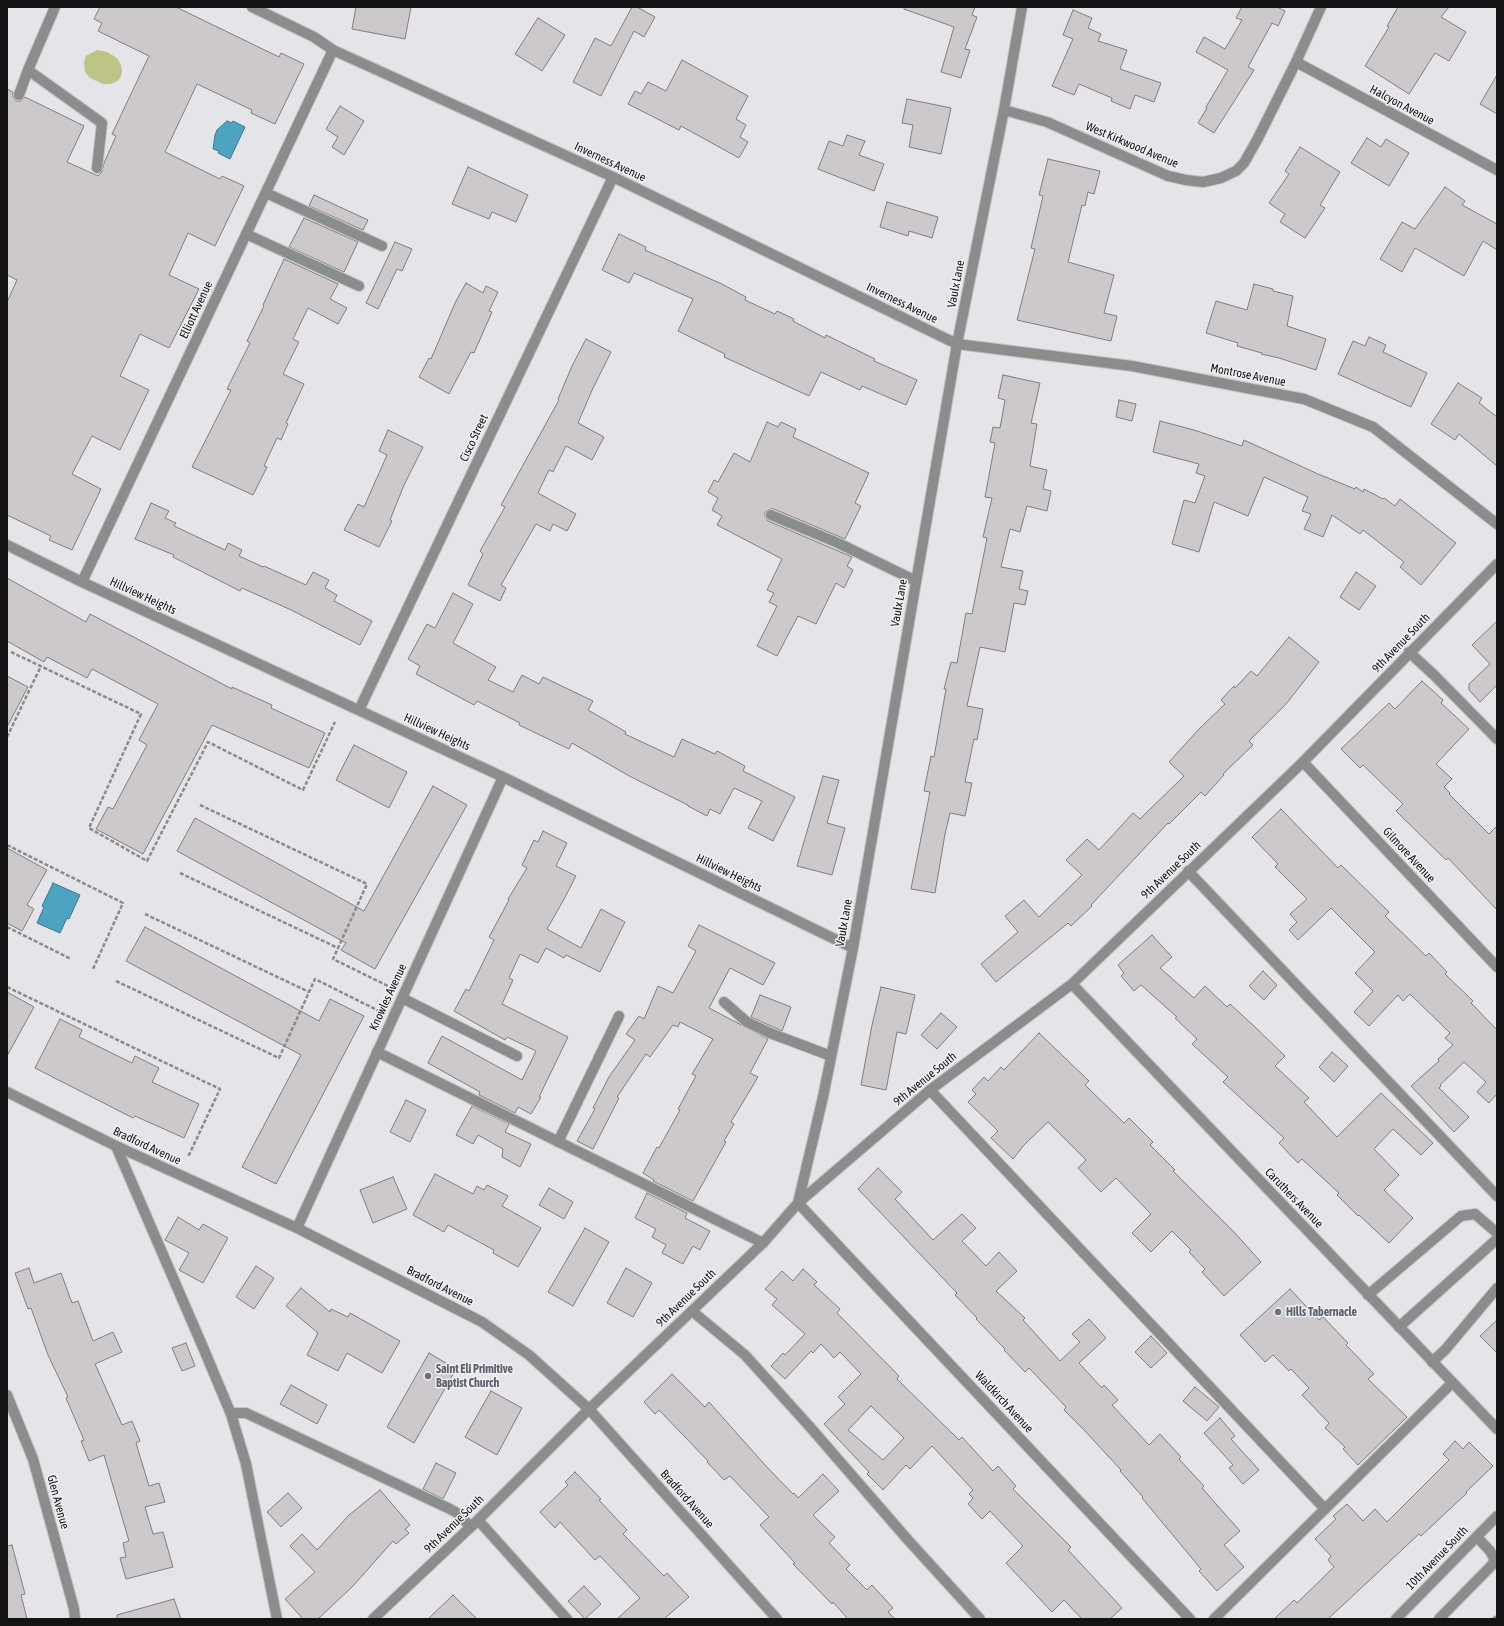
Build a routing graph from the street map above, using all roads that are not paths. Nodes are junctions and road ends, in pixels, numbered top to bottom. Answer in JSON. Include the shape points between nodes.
{"nodes":[{"id":1,"x":55,"y":7,"type":"edge"},
{"id":2,"x":252,"y":7,"type":"edge"},
{"id":3,"x":1022,"y":7,"type":"edge"},
{"id":4,"x":1321,"y":7,"type":"edge"},
{"id":5,"x":333,"y":50,"type":"junction"},
{"id":6,"x":1296,"y":62,"type":"junction"},
{"id":7,"x":28,"y":70,"type":"junction"},
{"id":8,"x":19,"y":95,"type":"dead end"},
{"id":9,"x":1004,"y":110,"type":"junction"},
{"id":10,"x":98,"y":168,"type":"dead end"},
{"id":11,"x":1497,"y":170,"type":"edge"},
{"id":12,"x":613,"y":177,"type":"junction"},
{"id":13,"x":266,"y":192,"type":"junction"},
{"id":14,"x":246,"y":234,"type":"junction"},
{"id":15,"x":382,"y":246,"type":"dead end"},
{"id":16,"x":359,"y":286,"type":"dead end"},
{"id":17,"x":957,"y":344,"type":"junction"},
{"id":18,"x":771,"y":515,"type":"dead end"},
{"id":19,"x":1497,"y":524,"type":"edge"},
{"id":20,"x":7,"y":545,"type":"edge"},
{"id":21,"x":1497,"y":564,"type":"edge"},
{"id":22,"x":916,"y":581,"type":"junction"},
{"id":23,"x":82,"y":582,"type":"junction"},
{"id":24,"x":1409,"y":652,"type":"junction"},
{"id":25,"x":359,"y":710,"type":"junction"},
{"id":26,"x":1497,"y":740,"type":"edge"},
{"id":27,"x":1303,"y":762,"type":"junction"},
{"id":28,"x":503,"y":777,"type":"junction"},
{"id":29,"x":1188,"y":871,"type":"junction"},
{"id":30,"x":853,"y":948,"type":"junction"},
{"id":31,"x":1497,"y":967,"type":"edge"},
{"id":32,"x":1072,"y":984,"type":"junction"},
{"id":33,"x":402,"y":998,"type":"junction"},
{"id":34,"x":724,"y":1002,"type":"dead end"},
{"id":35,"x":619,"y":1016,"type":"dead end"},
{"id":36,"x":377,"y":1052,"type":"junction"},
{"id":37,"x":517,"y":1056,"type":"dead end"},
{"id":38,"x":831,"y":1056,"type":"junction"},
{"id":39,"x":930,"y":1090,"type":"junction"},
{"id":40,"x":7,"y":1092,"type":"edge"},
{"id":41,"x":558,"y":1142,"type":"junction"},
{"id":42,"x":116,"y":1146,"type":"junction"},
{"id":43,"x":1497,"y":1196,"type":"edge"},
{"id":44,"x":798,"y":1203,"type":"junction"},
{"id":45,"x":297,"y":1228,"type":"junction"},
{"id":46,"x":1497,"y":1233,"type":"edge"},
{"id":47,"x":1497,"y":1239,"type":"edge"},
{"id":48,"x":763,"y":1243,"type":"junction"},
{"id":49,"x":1497,"y":1288,"type":"edge"},
{"id":50,"x":1368,"y":1295,"type":"junction"},
{"id":51,"x":692,"y":1311,"type":"junction"},
{"id":52,"x":1399,"y":1327,"type":"junction"},
{"id":53,"x":1432,"y":1362,"type":"junction"},
{"id":54,"x":1452,"y":1383,"type":"junction"},
{"id":55,"x":7,"y":1395,"type":"edge"},
{"id":56,"x":589,"y":1409,"type":"junction"},
{"id":57,"x":231,"y":1414,"type":"junction"},
{"id":58,"x":1497,"y":1429,"type":"edge"},
{"id":59,"x":1325,"y":1509,"type":"junction"},
{"id":60,"x":1497,"y":1516,"type":"edge"},
{"id":61,"x":474,"y":1523,"type":"junction"},
{"id":62,"x":1477,"y":1537,"type":"junction"},
{"id":63,"x":75,"y":1619,"type":"edge"},
{"id":64,"x":277,"y":1619,"type":"edge"},
{"id":65,"x":373,"y":1619,"type":"edge"},
{"id":66,"x":567,"y":1619,"type":"edge"},
{"id":67,"x":776,"y":1619,"type":"edge"},
{"id":68,"x":980,"y":1619,"type":"edge"},
{"id":69,"x":1190,"y":1619,"type":"edge"},
{"id":70,"x":1214,"y":1619,"type":"edge"},
{"id":71,"x":1396,"y":1619,"type":"edge"},
{"id":72,"x":1439,"y":1619,"type":"edge"}],
"edges":[{"from":1,"to":7,"type":"street"},
{"from":2,"to":5,"type":"street","name":"Inverness Avenue","via":[[314,37]]},
{"from":3,"to":9,"type":"street","name":"Vaulx Lane"},
{"from":4,"to":6,"type":"street","name":"West Kirkwood Avenue"},
{"from":5,"to":12,"type":"street","name":"Inverness Avenue"},
{"from":5,"to":13,"type":"street","name":"Elliott Avenue"},
{"from":6,"to":9,"type":"street","name":"West Kirkwood Avenue","via":[[1244,163],[1236,171],[1221,178],[1203,182],[1168,176],[1047,122]]},
{"from":6,"to":11,"type":"street","name":"Halcyon Avenue"},
{"from":7,"to":8,"type":"street"},
{"from":7,"to":10,"type":"street","via":[[102,123]]},
{"from":9,"to":17,"type":"street","name":"Vaulx Lane"},
{"from":12,"to":17,"type":"street","name":"Inverness Avenue"},
{"from":12,"to":25,"type":"street","name":"Cisco Street"},
{"from":13,"to":14,"type":"street","name":"Elliott Avenue"},
{"from":13,"to":15,"type":"street"},
{"from":14,"to":16,"type":"street"},
{"from":14,"to":23,"type":"street","name":"Elliott Avenue"},
{"from":17,"to":19,"type":"street","name":"Montrose Avenue","via":[[1132,366],[1304,399],[1373,427]]},
{"from":17,"to":22,"type":"street","name":"Vaulx Lane"},
{"from":18,"to":22,"type":"street","via":[[838,543]]},
{"from":20,"to":23,"type":"street","name":"Hillview Heights"},
{"from":21,"to":24,"type":"street","name":"9th Avenue South"},
{"from":22,"to":30,"type":"street","name":"Vaulx Lane"},
{"from":23,"to":25,"type":"street","name":"Hillview Heights"},
{"from":24,"to":26,"type":"street"},
{"from":24,"to":27,"type":"street","name":"9th Avenue South"},
{"from":25,"to":28,"type":"street","name":"Hillview Heights"},
{"from":27,"to":29,"type":"street","name":"9th Avenue South"},
{"from":27,"to":31,"type":"street","name":"Gilmore Avenue"},
{"from":28,"to":30,"type":"street","name":"Hillview Heights"},
{"from":28,"to":33,"type":"street","name":"Knowles Avenue"},
{"from":29,"to":32,"type":"street","name":"9th Avenue South"},
{"from":29,"to":43,"type":"street"},
{"from":30,"to":38,"type":"street","name":"Vaulx Lane"},
{"from":32,"to":39,"type":"street","name":"9th Avenue South"},
{"from":32,"to":50,"type":"street","name":"Caruthers Avenue"},
{"from":33,"to":36,"type":"street","name":"Knowles Avenue"},
{"from":33,"to":37,"type":"street"},
{"from":34,"to":38,"type":"street","via":[[747,1022]]},
{"from":35,"to":41,"type":"street"},
{"from":36,"to":41,"type":"street"},
{"from":36,"to":45,"type":"street","name":"Knowles Avenue"},
{"from":38,"to":44,"type":"street","name":"Vaulx Lane"},
{"from":39,"to":44,"type":"street","name":"9th Avenue South"},
{"from":39,"to":59,"type":"street"},
{"from":40,"to":42,"type":"street","name":"Bradford Avenue"},
{"from":41,"to":48,"type":"street"},
{"from":42,"to":45,"type":"street","name":"Bradford Avenue"},
{"from":42,"to":57,"type":"street"},
{"from":44,"to":48,"type":"street","name":"9th Avenue South"},
{"from":44,"to":69,"type":"street","name":"Waldkirch Avenue"},
{"from":45,"to":56,"type":"street","name":"Bradford Avenue","via":[[482,1322],[529,1355]]},
{"from":46,"to":50,"type":"street","via":[[1475,1214],[1461,1216]]},
{"from":47,"to":52,"type":"street"},
{"from":48,"to":51,"type":"street","name":"9th Avenue South"},
{"from":49,"to":53,"type":"street"},
{"from":50,"to":52,"type":"street","name":"Caruthers Avenue"},
{"from":51,"to":56,"type":"street","name":"9th Avenue South"},
{"from":51,"to":68,"type":"street","via":[[744,1355]]},
{"from":52,"to":53,"type":"street","name":"Caruthers Avenue"},
{"from":53,"to":54,"type":"street","name":"Caruthers Avenue"},
{"from":54,"to":58,"type":"street","name":"Caruthers Avenue"},
{"from":54,"to":59,"type":"street"},
{"from":55,"to":63,"type":"street","name":"Glen Avenue","via":[[33,1459]]},
{"from":56,"to":61,"type":"street","name":"9th Avenue South"},
{"from":56,"to":67,"type":"street","name":"Bradford Avenue"},
{"from":57,"to":61,"type":"street","via":[[246,1413],[450,1509]]},
{"from":57,"to":64,"type":"street","via":[[246,1464]]},
{"from":59,"to":70,"type":"street"},
{"from":60,"to":62,"type":"street","name":"10th Avenue South"},
{"from":61,"to":65,"type":"street","name":"9th Avenue South"},
{"from":61,"to":66,"type":"street"},
{"from":62,"to":71,"type":"street","name":"10th Avenue South"},
{"from":62,"to":72,"type":"street","via":[[1490,1551],[1494,1558],[1493,1564]]}]}
